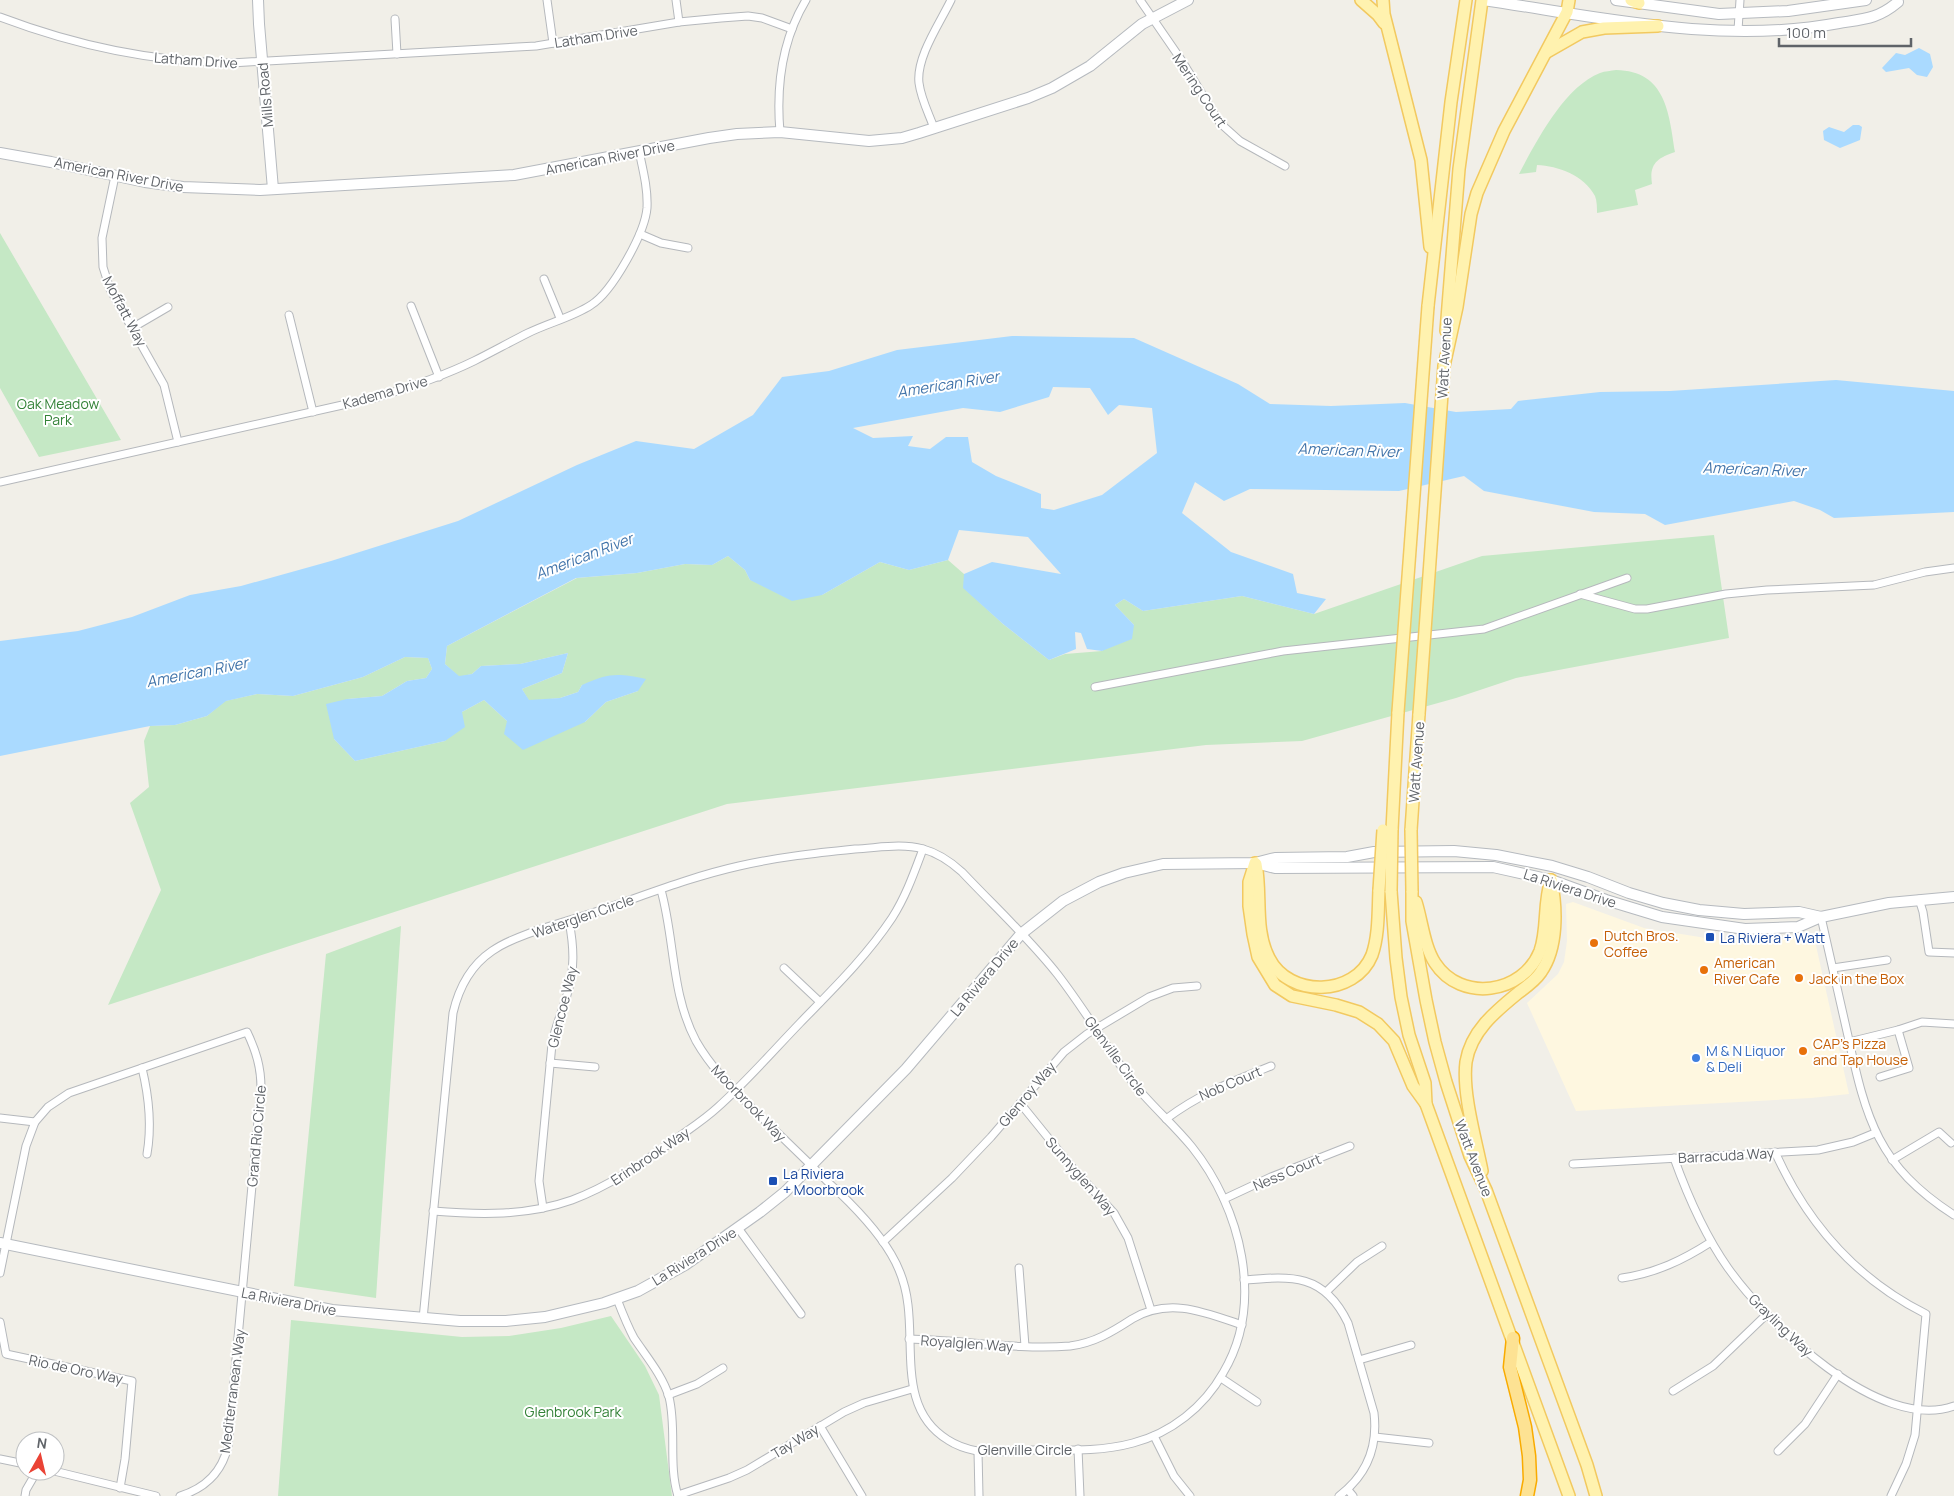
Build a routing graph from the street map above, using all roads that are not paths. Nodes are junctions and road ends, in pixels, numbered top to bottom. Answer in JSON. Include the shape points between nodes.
{"nodes":[{"id":1,"x":258,"y":0,"type":"edge"},
{"id":2,"x":547,"y":0,"type":"edge"},
{"id":3,"x":676,"y":0,"type":"edge"},
{"id":4,"x":806,"y":0,"type":"edge"},
{"id":5,"x":951,"y":0,"type":"edge"},
{"id":6,"x":1140,"y":0,"type":"edge"},
{"id":7,"x":1188,"y":0,"type":"edge"},
{"id":8,"x":1361,"y":0,"type":"edge"},
{"id":9,"x":1383,"y":0,"type":"edge"},
{"id":10,"x":1466,"y":0,"type":"edge"},
{"id":11,"x":1482,"y":0,"type":"edge"},
{"id":12,"x":1568,"y":0,"type":"edge"},
{"id":13,"x":1616,"y":0,"type":"edge"},
{"id":14,"x":1740,"y":0,"type":"edge"},
{"id":15,"x":1866,"y":0,"type":"edge"},
{"id":16,"x":1899,"y":0,"type":"edge"},
{"id":17,"x":1635,"y":2,"type":"edge"},
{"id":18,"x":1566,"y":12,"type":"junction"},
{"id":19,"x":1739,"y":14,"type":"junction"},
{"id":20,"x":0,"y":17,"type":"edge"},
{"id":21,"x":1152,"y":18,"type":"junction"},
{"id":22,"x":395,"y":19,"type":"dead end"},
{"id":23,"x":679,"y":22,"type":"junction"},
{"id":24,"x":1658,"y":26,"type":"junction"},
{"id":25,"x":1387,"y":27,"type":"junction"},
{"id":26,"x":792,"y":29,"type":"junction"},
{"id":27,"x":1738,"y":30,"type":"junction"},
{"id":28,"x":553,"y":43,"type":"junction"},
{"id":29,"x":1545,"y":53,"type":"junction"},
{"id":30,"x":397,"y":54,"type":"junction"},
{"id":31,"x":262,"y":62,"type":"junction"},
{"id":32,"x":934,"y":128,"type":"junction"},
{"id":33,"x":780,"y":132,"type":"junction"},
{"id":34,"x":639,"y":151,"type":"junction"},
{"id":35,"x":0,"y":153,"type":"edge"},
{"id":36,"x":1284,"y":166,"type":"dead end"},
{"id":37,"x":115,"y":176,"type":"junction"},
{"id":38,"x":273,"y":189,"type":"junction"},
{"id":39,"x":640,"y":234,"type":"junction"},
{"id":40,"x":688,"y":248,"type":"dead end"},
{"id":41,"x":1432,"y":261,"type":"junction"},
{"id":42,"x":544,"y":279,"type":"dead end"},
{"id":43,"x":410,"y":306,"type":"dead end"},
{"id":44,"x":168,"y":307,"type":"dead end"},
{"id":45,"x":1452,"y":307,"type":"junction"},
{"id":46,"x":289,"y":314,"type":"dead end"},
{"id":47,"x":560,"y":318,"type":"junction"},
{"id":48,"x":132,"y":328,"type":"junction"},
{"id":49,"x":439,"y":377,"type":"junction"},
{"id":50,"x":313,"y":412,"type":"junction"},
{"id":51,"x":178,"y":442,"type":"junction"},
{"id":52,"x":0,"y":482,"type":"edge"},
{"id":53,"x":1954,"y":568,"type":"edge"},
{"id":54,"x":1628,"y":578,"type":"dead end"},
{"id":55,"x":1580,"y":594,"type":"junction"},
{"id":56,"x":1095,"y":687,"type":"dead end"},
{"id":57,"x":923,"y":849,"type":"junction"},
{"id":58,"x":1255,"y":863,"type":"junction"},
{"id":59,"x":1551,"y":880,"type":"junction"},
{"id":60,"x":661,"y":890,"type":"junction"},
{"id":61,"x":1385,"y":890,"type":"junction"},
{"id":62,"x":1412,"y":891,"type":"junction"},
{"id":63,"x":1954,"y":897,"type":"edge"},
{"id":64,"x":1919,"y":899,"type":"junction"},
{"id":65,"x":1744,"y":914,"type":"junction"},
{"id":66,"x":1821,"y":917,"type":"junction"},
{"id":67,"x":569,"y":921,"type":"junction"},
{"id":68,"x":1686,"y":922,"type":"junction"},
{"id":69,"x":1021,"y":934,"type":"junction"},
{"id":70,"x":1954,"y":953,"type":"edge"},
{"id":71,"x":1887,"y":960,"type":"dead end"},
{"id":72,"x":784,"y":968,"type":"dead end"},
{"id":73,"x":1833,"y":968,"type":"junction"},
{"id":74,"x":1197,"y":986,"type":"dead end"},
{"id":75,"x":820,"y":1002,"type":"junction"},
{"id":76,"x":1954,"y":1024,"type":"edge"},
{"id":77,"x":1096,"y":1029,"type":"junction"},
{"id":78,"x":1898,"y":1030,"type":"junction"},
{"id":79,"x":1849,"y":1042,"type":"junction"},
{"id":80,"x":550,"y":1063,"type":"junction"},
{"id":81,"x":1271,"y":1066,"type":"dead end"},
{"id":82,"x":594,"y":1067,"type":"dead end"},
{"id":83,"x":142,"y":1068,"type":"junction"},
{"id":84,"x":1880,"y":1077,"type":"dead end"},
{"id":85,"x":734,"y":1091,"type":"junction"},
{"id":86,"x":1020,"y":1103,"type":"junction"},
{"id":87,"x":1426,"y":1104,"type":"junction"},
{"id":88,"x":0,"y":1118,"type":"edge"},
{"id":89,"x":1166,"y":1119,"type":"junction"},
{"id":90,"x":36,"y":1122,"type":"junction"},
{"id":91,"x":1875,"y":1133,"type":"junction"},
{"id":92,"x":1951,"y":1143,"type":"dead end"},
{"id":93,"x":1350,"y":1146,"type":"dead end"},
{"id":94,"x":1775,"y":1152,"type":"junction"},
{"id":95,"x":147,"y":1154,"type":"dead end"},
{"id":96,"x":1674,"y":1158,"type":"junction"},
{"id":97,"x":1892,"y":1160,"type":"junction"},
{"id":98,"x":1573,"y":1164,"type":"dead end"},
{"id":99,"x":812,"y":1166,"type":"junction"},
{"id":100,"x":1486,"y":1190,"type":"junction"},
{"id":101,"x":1224,"y":1199,"type":"junction"},
{"id":102,"x":543,"y":1208,"type":"junction"},
{"id":103,"x":434,"y":1211,"type":"junction"},
{"id":104,"x":1954,"y":1215,"type":"edge"},
{"id":105,"x":738,"y":1228,"type":"junction"},
{"id":106,"x":883,"y":1242,"type":"junction"},
{"id":107,"x":1711,"y":1242,"type":"junction"},
{"id":108,"x":3,"y":1244,"type":"edge"},
{"id":109,"x":1382,"y":1246,"type":"dead end"},
{"id":110,"x":1019,"y":1268,"type":"dead end"},
{"id":111,"x":0,"y":1273,"type":"edge"},
{"id":112,"x":1622,"y":1278,"type":"dead end"},
{"id":113,"x":1244,"y":1280,"type":"junction"},
{"id":114,"x":1326,"y":1292,"type":"junction"},
{"id":115,"x":242,"y":1293,"type":"junction"},
{"id":116,"x":617,"y":1299,"type":"junction"},
{"id":117,"x":1151,"y":1310,"type":"junction"},
{"id":118,"x":801,"y":1314,"type":"dead end"},
{"id":119,"x":1766,"y":1314,"type":"junction"},
{"id":120,"x":423,"y":1319,"type":"junction"},
{"id":121,"x":0,"y":1322,"type":"edge"},
{"id":122,"x":1242,"y":1325,"type":"junction"},
{"id":123,"x":1512,"y":1338,"type":"junction"},
{"id":124,"x":910,"y":1340,"type":"junction"},
{"id":125,"x":1411,"y":1345,"type":"dead end"},
{"id":126,"x":1025,"y":1346,"type":"junction"},
{"id":127,"x":1359,"y":1360,"type":"junction"},
{"id":128,"x":723,"y":1368,"type":"dead end"},
{"id":129,"x":1838,"y":1374,"type":"junction"},
{"id":130,"x":1221,"y":1378,"type":"junction"},
{"id":131,"x":912,"y":1389,"type":"junction"},
{"id":132,"x":1673,"y":1391,"type":"dead end"},
{"id":133,"x":668,"y":1395,"type":"junction"},
{"id":134,"x":1258,"y":1402,"type":"dead end"},
{"id":135,"x":1954,"y":1406,"type":"edge"},
{"id":136,"x":1918,"y":1409,"type":"junction"},
{"id":137,"x":820,"y":1426,"type":"junction"},
{"id":138,"x":1154,"y":1436,"type":"junction"},
{"id":139,"x":1375,"y":1437,"type":"junction"},
{"id":140,"x":1428,"y":1443,"type":"dead end"},
{"id":141,"x":1078,"y":1449,"type":"junction"},
{"id":142,"x":978,"y":1451,"type":"junction"},
{"id":143,"x":1778,"y":1451,"type":"dead end"},
{"id":144,"x":0,"y":1459,"type":"edge"},
{"id":145,"x":15,"y":1462,"type":"edge"},
{"id":146,"x":65,"y":1474,"type":"edge"},
{"id":147,"x":31,"y":1481,"type":"edge"},
{"id":148,"x":120,"y":1488,"type":"junction"},
{"id":149,"x":1348,"y":1490,"type":"junction"},
{"id":150,"x":200,"y":1493,"type":"edge"},
{"id":151,"x":25,"y":1496,"type":"edge"},
{"id":152,"x":156,"y":1496,"type":"edge"},
{"id":153,"x":180,"y":1496,"type":"edge"},
{"id":154,"x":678,"y":1496,"type":"edge"},
{"id":155,"x":862,"y":1496,"type":"edge"},
{"id":156,"x":979,"y":1496,"type":"edge"},
{"id":157,"x":1080,"y":1496,"type":"edge"},
{"id":158,"x":1190,"y":1496,"type":"edge"},
{"id":159,"x":1339,"y":1496,"type":"edge"},
{"id":160,"x":1353,"y":1496,"type":"edge"},
{"id":161,"x":1527,"y":1496,"type":"edge"},
{"id":162,"x":1569,"y":1496,"type":"edge"},
{"id":163,"x":1596,"y":1496,"type":"edge"},
{"id":164,"x":1891,"y":1496,"type":"edge"}],
"edges":[{"from":1,"to":31,"type":"street","name":"Mills Road"},
{"from":2,"to":28,"type":"street"},
{"from":3,"to":23,"type":"street"},
{"from":4,"to":26,"type":"street"},
{"from":5,"to":32,"type":"street","via":[[921,63],[919,76],[920,89]]},
{"from":6,"to":21,"type":"street","name":"Mering Court"},
{"from":7,"to":21,"type":"street","name":"American River Drive"},
{"from":8,"to":25,"type":"main road"},
{"from":9,"to":25,"type":"main road"},
{"from":10,"to":41,"type":"main road","name":"Watt Avenue"},
{"from":11,"to":18,"type":"street"},
{"from":11,"to":45,"type":"main road","name":"Watt Avenue","via":[[1459,169]]},
{"from":12,"to":18,"type":"main road"},
{"from":13,"to":17,"type":"street"},
{"from":14,"to":19,"type":"street"},
{"from":15,"to":19,"type":"street"},
{"from":16,"to":27,"type":"street","via":[[1886,12],[1826,26],[1784,31]]},
{"from":17,"to":19,"type":"street","via":[[1710,14]]},
{"from":18,"to":24,"type":"street"},
{"from":18,"to":29,"type":"main road"},
{"from":19,"to":27,"type":"street"},
{"from":20,"to":31,"type":"street","name":"Latham Drive","via":[[131,54],[197,63]]},
{"from":21,"to":32,"type":"street","name":"American River Drive","via":[[1090,66],[1052,88]]},
{"from":21,"to":36,"type":"street","name":"Mering Court","via":[[1220,123],[1240,141]]},
{"from":22,"to":30,"type":"street"},
{"from":23,"to":26,"type":"street","name":"Latham Drive","via":[[748,16]]},
{"from":23,"to":28,"type":"street","name":"Latham Drive"},
{"from":24,"to":27,"type":"street"},
{"from":24,"to":29,"type":"main road","via":[[1582,32]]},
{"from":25,"to":41,"type":"main road","via":[[1421,160]]},
{"from":26,"to":33,"type":"street","via":[[779,86]]},
{"from":28,"to":30,"type":"street","name":"Latham Drive"},
{"from":29,"to":45,"type":"main road","via":[[1504,131],[1477,193]]},
{"from":30,"to":31,"type":"street","name":"Latham Drive"},
{"from":31,"to":38,"type":"street","name":"Mills Road"},
{"from":32,"to":33,"type":"street","name":"American River Drive","via":[[902,138],[870,141]]},
{"from":33,"to":34,"type":"street","name":"American River Drive","via":[[737,134]]},
{"from":34,"to":38,"type":"street","name":"American River Drive","via":[[514,175]]},
{"from":34,"to":39,"type":"street","name":"Kadema Drive","via":[[647,195],[646,215]]},
{"from":35,"to":37,"type":"street","name":"American River Drive"},
{"from":37,"to":38,"type":"street","name":"American River Drive","via":[[183,187]]},
{"from":37,"to":48,"type":"street","name":"Moffatt Way","via":[[102,238],[103,267],[110,288]]},
{"from":39,"to":40,"type":"street"},
{"from":39,"to":47,"type":"street","name":"Kadema Drive","via":[[606,293],[586,308]]},
{"from":41,"to":61,"type":"main road","name":"Watt Avenue","bridge":true},
{"from":42,"to":47,"type":"street"},
{"from":43,"to":49,"type":"street"},
{"from":44,"to":48,"type":"street"},
{"from":45,"to":62,"type":"main road","name":"Watt Avenue","bridge":true,"via":[[1444,366],[1411,830]]},
{"from":46,"to":50,"type":"street"},
{"from":47,"to":49,"type":"street","name":"Kadema Drive"},
{"from":48,"to":51,"type":"street","name":"Moffatt Way","via":[[164,385]]},
{"from":49,"to":50,"type":"street","name":"Kadema Drive","via":[[378,397]]},
{"from":50,"to":51,"type":"street","name":"Kadema Drive"},
{"from":51,"to":52,"type":"street","name":"Kadema Drive"},
{"from":53,"to":55,"type":"street","via":[[1874,585],[1742,593],[1647,609],[1635,609]]},
{"from":54,"to":55,"type":"street"},
{"from":55,"to":56,"type":"street","via":[[1484,629],[1282,651]]},
{"from":57,"to":60,"type":"street","name":"Waterglen Circle","via":[[898,846],[795,855],[737,866]]},
{"from":57,"to":69,"type":"street","name":"Waterglen Circle","via":[[957,867]]},
{"from":57,"to":75,"type":"street","name":"Erinbrook Way","via":[[908,890],[891,918],[849,972]]},
{"from":58,"to":59,"type":"street","name":"La Riviera Drive","via":[[1275,868],[1493,867]]},
{"from":58,"to":61,"type":"main road","via":[[1259,882],[1260,928],[1270,960],[1294,982],[1314,988],[1340,985],[1354,978],[1363,968],[1371,955]]},
{"from":58,"to":65,"type":"street","name":"La Riviera Drive","via":[[1275,858],[1347,857],[1374,852],[1454,851],[1496,855],[1552,866],[1663,903]]},
{"from":58,"to":69,"type":"street","name":"La Riviera Drive","via":[[1163,864],[1124,873],[1069,897]]},
{"from":58,"to":87,"type":"main road","via":[[1249,882],[1253,934],[1258,957],[1274,985],[1292,996],[1359,1012],[1378,1024],[1394,1042],[1413,1086]]},
{"from":59,"to":62,"type":"main road","via":[[1546,893],[1540,950],[1533,964],[1511,984],[1496,988],[1477,989],[1455,982],[1434,963]]},
{"from":59,"to":68,"type":"street","name":"La Riviera Drive","via":[[1606,900]]},
{"from":59,"to":100,"type":"main road","via":[[1554,894],[1550,955],[1533,981],[1486,1021],[1473,1041],[1466,1061],[1468,1101]]},
{"from":60,"to":67,"type":"street","name":"Waterglen Circle"},
{"from":60,"to":85,"type":"street","name":"Moorbrook Way","via":[[685,1017],[701,1049]]},
{"from":61,"to":87,"type":"main road","name":"Watt Avenue","via":[[1409,1035],[1425,1083]]},
{"from":62,"to":100,"type":"main road","name":"Watt Avenue","via":[[1412,921],[1435,1042],[1470,1156]]},
{"from":63,"to":64,"type":"street","name":"La Riviera Drive"},
{"from":64,"to":66,"type":"street","name":"La Riviera Drive"},
{"from":64,"to":70,"type":"street","via":[[1929,952]]},
{"from":65,"to":66,"type":"street","name":"La Riviera Drive","via":[[1799,912]]},
{"from":65,"to":68,"type":"street","via":[[1731,921],[1701,918]]},
{"from":66,"to":68,"type":"street","name":"La Riviera Drive","via":[[1798,927],[1758,930]]},
{"from":66,"to":73,"type":"street"},
{"from":67,"to":80,"type":"street","name":"Glencoe Way","via":[[573,946],[572,978],[554,1032]]},
{"from":67,"to":103,"type":"street","name":"Waterglen Circle","via":[[494,949],[474,966],[460,988],[452,1013]]},
{"from":69,"to":77,"type":"street","name":"Glenville Circle","via":[[1054,970]]},
{"from":69,"to":99,"type":"street","name":"La Riviera Drive","via":[[906,1069]]},
{"from":71,"to":73,"type":"street"},
{"from":72,"to":75,"type":"street"},
{"from":73,"to":79,"type":"street"},
{"from":74,"to":77,"type":"street","name":"Glenroy Way","via":[[1161,992]]},
{"from":75,"to":85,"type":"street","name":"Erinbrook Way"},
{"from":76,"to":78,"type":"street","via":[[1922,1022]]},
{"from":77,"to":86,"type":"street","name":"Glenroy Way","via":[[1064,1052]]},
{"from":77,"to":89,"type":"street","name":"Glenville Circle","via":[[1136,1086]]},
{"from":78,"to":79,"type":"street"},
{"from":78,"to":84,"type":"street","via":[[1909,1068]]},
{"from":79,"to":91,"type":"street","via":[[1860,1093]]},
{"from":80,"to":82,"type":"street","name":"Glencoe Way"},
{"from":80,"to":102,"type":"street","name":"Glencoe Way","via":[[539,1181]]},
{"from":81,"to":89,"type":"street","name":"Nob Court","via":[[1210,1090]]},
{"from":83,"to":90,"type":"street","name":"Grand Rio Circle","via":[[69,1093],[48,1107]]},
{"from":83,"to":95,"type":"street","via":[[149,1108]]},
{"from":83,"to":115,"type":"street","name":"Grand Rio Circle","via":[[247,1032],[256,1050],[261,1088]]},
{"from":85,"to":99,"type":"street","name":"Moorbrook Way"},
{"from":85,"to":102,"type":"street","name":"Erinbrook Way","via":[[704,1118],[621,1177],[570,1201]]},
{"from":86,"to":106,"type":"street","name":"Glenroy Way","via":[[952,1178]]},
{"from":86,"to":117,"type":"street","name":"Sunnyglen Way","via":[[1122,1225]]},
{"from":87,"to":123,"type":"main road","name":"Watt Avenue"},
{"from":88,"to":90,"type":"street"},
{"from":89,"to":101,"type":"street","name":"Glenville Circle","via":[[1201,1158]]},
{"from":90,"to":108,"type":"street","name":"Grand Rio Circle","via":[[26,1146]]},
{"from":91,"to":94,"type":"street","name":"Barracuda Way","via":[[1836,1147]]},
{"from":91,"to":97,"type":"street"},
{"from":92,"to":97,"type":"street","via":[[1939,1132]]},
{"from":93,"to":101,"type":"street","name":"Ness Court"},
{"from":94,"to":96,"type":"street","name":"Barracuda Way"},
{"from":94,"to":136,"type":"street","via":[[1800,1201],[1834,1246],[1876,1283],[1926,1314]]},
{"from":96,"to":98,"type":"street","name":"Barracuda Way"},
{"from":96,"to":107,"type":"street","name":"Grayling Way"},
{"from":97,"to":104,"type":"street","via":[[1921,1192]]},
{"from":99,"to":105,"type":"street","name":"La Riviera Drive","via":[[785,1192]]},
{"from":99,"to":106,"type":"street","name":"Glenville Circle","via":[[853,1206]]},
{"from":100,"to":163,"type":"main road","name":"Watt Avenue"},
{"from":101,"to":113,"type":"street","name":"Glenville Circle","via":[[1236,1232]]},
{"from":102,"to":103,"type":"street","name":"Erinbrook Way","via":[[491,1214]]},
{"from":103,"to":120,"type":"street","name":"Waterglen Circle"},
{"from":105,"to":116,"type":"street","name":"La Riviera Drive","via":[[670,1274]]},
{"from":105,"to":118,"type":"street"},
{"from":106,"to":124,"type":"street","name":"Glenville Circle","via":[[902,1279]]},
{"from":107,"to":112,"type":"street","via":[[1675,1264]]},
{"from":107,"to":119,"type":"street","name":"Grayling Way"},
{"from":108,"to":111,"type":"street"},
{"from":108,"to":115,"type":"street","name":"La Riviera Drive"},
{"from":109,"to":114,"type":"street","via":[[1357,1262]]},
{"from":110,"to":126,"type":"street","name":"Royalglen Way"},
{"from":113,"to":114,"type":"street","via":[[1294,1278]]},
{"from":113,"to":122,"type":"street","name":"Glenville Circle"},
{"from":114,"to":127,"type":"street","via":[[1348,1323]]},
{"from":115,"to":120,"type":"street","name":"La Riviera Drive","via":[[332,1310]]},
{"from":115,"to":150,"type":"street","name":"Mediterranean Way","via":[[227,1451],[213,1478]]},
{"from":116,"to":120,"type":"street","name":"La Riviera Drive","via":[[520,1320],[467,1322]]},
{"from":116,"to":133,"type":"street","via":[[628,1326]]},
{"from":117,"to":122,"type":"street","name":"Royalglen Way","via":[[1192,1308]]},
{"from":117,"to":126,"type":"street","name":"Royalglen Way","via":[[1091,1342],[1068,1346]]},
{"from":119,"to":129,"type":"street","name":"Grayling Way"},
{"from":119,"to":132,"type":"street","via":[[1713,1366]]},
{"from":121,"to":148,"type":"street","name":"Rio de Oro Way","via":[[6,1354],[132,1381]]},
{"from":122,"to":130,"type":"street","name":"Glenville Circle"},
{"from":123,"to":161,"type":"highway","via":[[1510,1366],[1529,1456]]},
{"from":123,"to":162,"type":"main road","name":"Watt Avenue"},
{"from":124,"to":126,"type":"street","name":"Royalglen Way"},
{"from":124,"to":131,"type":"street","name":"Glenville Circle"},
{"from":125,"to":127,"type":"street"},
{"from":127,"to":139,"type":"street","via":[[1374,1413]]},
{"from":128,"to":133,"type":"street","via":[[697,1384]]},
{"from":129,"to":136,"type":"street","name":"Grayling Way","via":[[1885,1400]]},
{"from":129,"to":143,"type":"street","via":[[1805,1424]]},
{"from":130,"to":134,"type":"street"},
{"from":130,"to":138,"type":"street","name":"Glenville Circle","via":[[1194,1410]]},
{"from":131,"to":137,"type":"street","name":"Tay Way","via":[[864,1403]]},
{"from":131,"to":142,"type":"street","name":"Glenville Circle","via":[[919,1408],[934,1430],[956,1445]]},
{"from":133,"to":154,"type":"street"},
{"from":135,"to":136,"type":"street","name":"Grayling Way","via":[[1941,1410]]},
{"from":136,"to":164,"type":"street","via":[[1911,1450]]},
{"from":137,"to":154,"type":"street","name":"Tay Way","via":[[747,1470]]},
{"from":137,"to":155,"type":"street"},
{"from":138,"to":141,"type":"street","name":"Glenville Circle","via":[[1120,1446]]},
{"from":138,"to":158,"type":"street","via":[[1174,1476]]},
{"from":139,"to":140,"type":"street"},
{"from":139,"to":149,"type":"street","via":[[1368,1463]]},
{"from":141,"to":142,"type":"street","name":"Glenville Circle"},
{"from":141,"to":157,"type":"street"},
{"from":142,"to":156,"type":"street"},
{"from":144,"to":145,"type":"street"},
{"from":146,"to":148,"type":"street"},
{"from":147,"to":151,"type":"street"},
{"from":148,"to":152,"type":"street"},
{"from":149,"to":159,"type":"street"},
{"from":149,"to":160,"type":"street"},
{"from":150,"to":153,"type":"street","name":"Mediterranean Way"}]}
